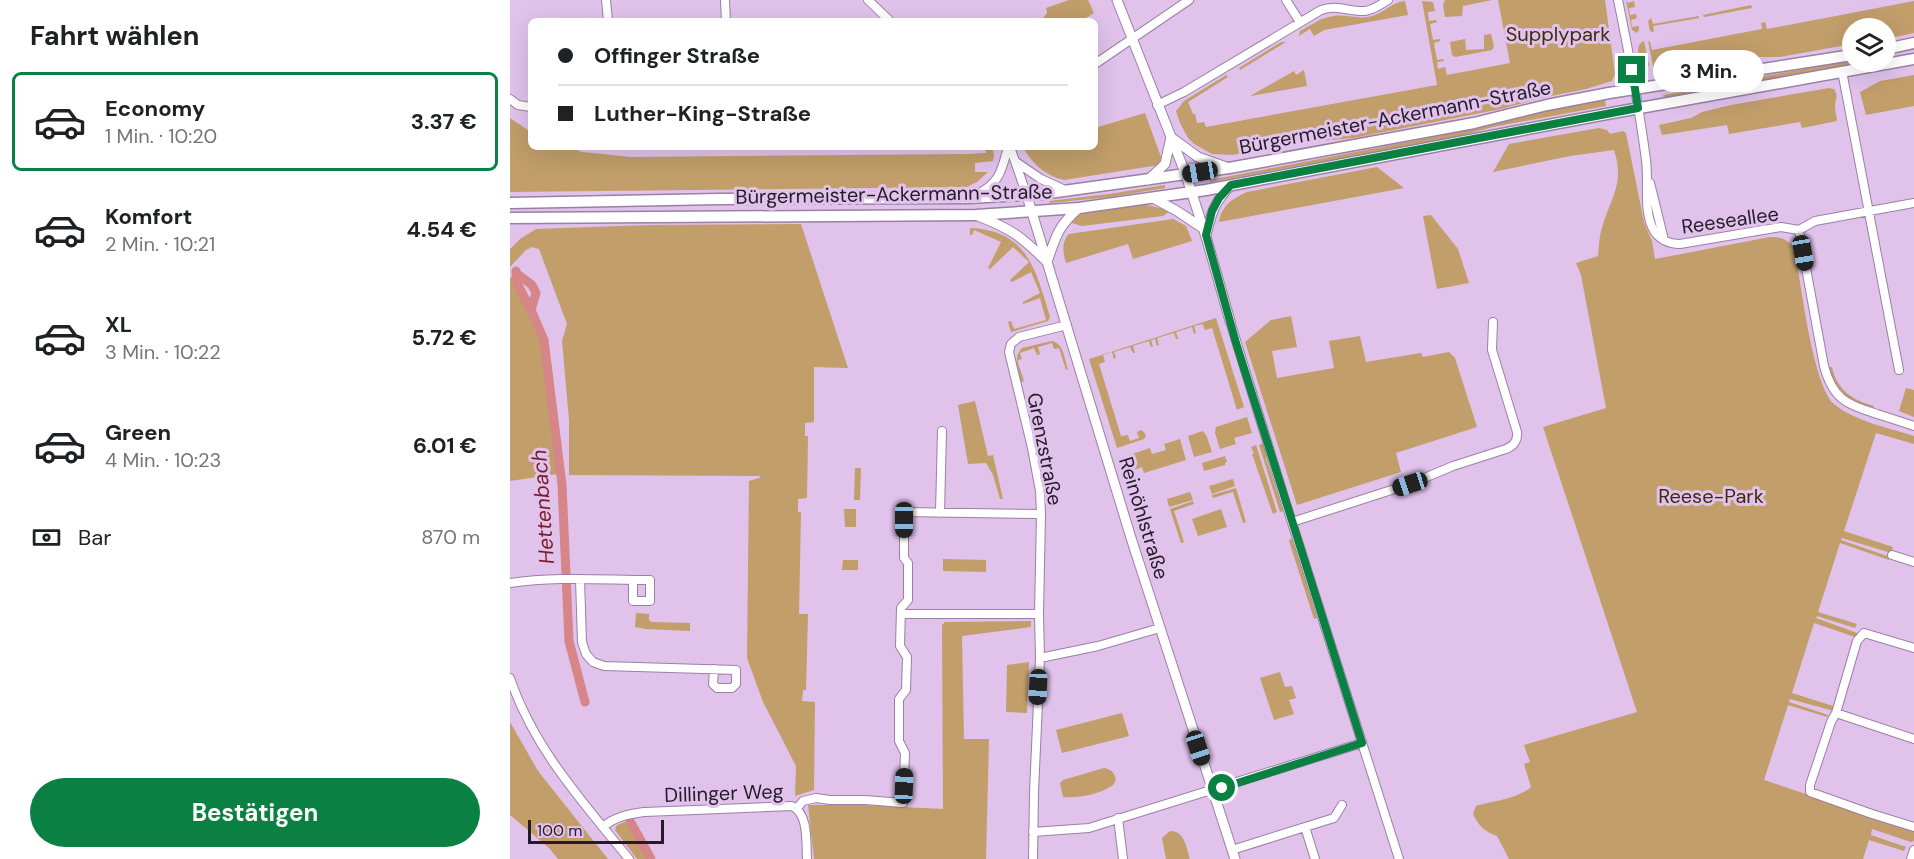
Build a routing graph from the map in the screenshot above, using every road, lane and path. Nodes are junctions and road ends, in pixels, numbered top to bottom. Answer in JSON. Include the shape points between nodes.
{"nodes":[{"id":1,"x":606,"y":0,"type":"edge"},
{"id":2,"x":725,"y":0,"type":"edge"},
{"id":3,"x":868,"y":0,"type":"edge"},
{"id":4,"x":1117,"y":0,"type":"edge"},
{"id":5,"x":1286,"y":0,"type":"edge"},
{"id":6,"x":1388,"y":0,"type":"edge"},
{"id":7,"x":1618,"y":0,"type":"edge"},
{"id":8,"x":1187,"y":1,"type":"edge"},
{"id":9,"x":608,"y":18,"type":"edge"},
{"id":10,"x":726,"y":18,"type":"edge"},
{"id":11,"x":887,"y":18,"type":"edge"},
{"id":12,"x":1300,"y":22,"type":"junction"},
{"id":13,"x":1133,"y":38,"type":"junction"},
{"id":14,"x":1914,"y":44,"type":"edge"},
{"id":15,"x":1896,"y":47,"type":"edge"},
{"id":16,"x":1842,"y":57,"type":"edge"},
{"id":17,"x":1914,"y":59,"type":"edge"},
{"id":18,"x":1098,"y":62,"type":"edge"},
{"id":19,"x":1896,"y":62,"type":"edge"},
{"id":20,"x":1842,"y":71,"type":"edge"},
{"id":21,"x":1842,"y":72,"type":"edge"},
{"id":22,"x":1635,"y":88,"type":"junction"},
{"id":23,"x":510,"y":99,"type":"edge"},
{"id":24,"x":1158,"y":105,"type":"junction"},
{"id":25,"x":528,"y":107,"type":"edge"},
{"id":26,"x":1638,"y":108,"type":"junction"},
{"id":27,"x":1171,"y":137,"type":"junction"},
{"id":28,"x":1008,"y":150,"type":"edge"},
{"id":29,"x":1010,"y":150,"type":"edge"},
{"id":30,"x":1016,"y":162,"type":"junction"},
{"id":31,"x":1229,"y":168,"type":"junction"},
{"id":32,"x":1186,"y":175,"type":"junction"},
{"id":33,"x":1149,"y":180,"type":"junction"},
{"id":34,"x":1231,"y":185,"type":"junction"},
{"id":35,"x":1069,"y":191,"type":"junction"},
{"id":36,"x":1192,"y":192,"type":"junction"},
{"id":37,"x":1027,"y":196,"type":"junction"},
{"id":38,"x":969,"y":198,"type":"junction"},
{"id":39,"x":1153,"y":198,"type":"junction"},
{"id":40,"x":510,"y":203,"type":"edge"},
{"id":41,"x":1914,"y":203,"type":"edge"},
{"id":42,"x":1079,"y":207,"type":"junction"},
{"id":43,"x":1869,"y":211,"type":"junction"},
{"id":44,"x":1032,"y":212,"type":"junction"},
{"id":45,"x":975,"y":214,"type":"junction"},
{"id":46,"x":511,"y":221,"type":"edge"},
{"id":47,"x":1799,"y":230,"type":"junction"},
{"id":48,"x":1205,"y":232,"type":"junction"},
{"id":49,"x":1047,"y":262,"type":"junction"},
{"id":50,"x":1230,"y":321,"type":"joint"},
{"id":51,"x":1493,"y":322,"type":"dead end"},
{"id":52,"x":1067,"y":325,"type":"junction"},
{"id":53,"x":1899,"y":370,"type":"dead end"},
{"id":54,"x":1914,"y":426,"type":"edge"},
{"id":55,"x":942,"y":431,"type":"dead end"},
{"id":56,"x":940,"y":513,"type":"junction"},
{"id":57,"x":1041,"y":514,"type":"junction"},
{"id":58,"x":1292,"y":522,"type":"junction"},
{"id":59,"x":1892,"y":555,"type":"dead end"},
{"id":60,"x":1914,"y":562,"type":"edge"},
{"id":61,"x":580,"y":579,"type":"junction"},
{"id":62,"x":633,"y":580,"type":"dead end"},
{"id":63,"x":510,"y":583,"type":"edge"},
{"id":64,"x":901,"y":614,"type":"junction"},
{"id":65,"x":1039,"y":614,"type":"junction"},
{"id":66,"x":1160,"y":628,"type":"junction"},
{"id":67,"x":1914,"y":648,"type":"edge"},
{"id":68,"x":1040,"y":658,"type":"junction"},
{"id":69,"x":714,"y":669,"type":"dead end"},
{"id":70,"x":510,"y":678,"type":"edge"},
{"id":71,"x":1836,"y":713,"type":"junction"},
{"id":72,"x":1914,"y":739,"type":"edge"},
{"id":73,"x":1362,"y":743,"type":"junction"},
{"id":74,"x":1212,"y":790,"type":"junction"},
{"id":75,"x":1342,"y":805,"type":"dead end"},
{"id":76,"x":797,"y":808,"type":"junction"},
{"id":77,"x":1118,"y":818,"type":"junction"},
{"id":78,"x":603,"y":827,"type":"junction"},
{"id":79,"x":1305,"y":827,"type":"junction"},
{"id":80,"x":1914,"y":827,"type":"edge"},
{"id":81,"x":1033,"y":832,"type":"junction"},
{"id":82,"x":1914,"y":850,"type":"edge"},
{"id":83,"x":1233,"y":855,"type":"edge"},
{"id":84,"x":629,"y":859,"type":"edge"},
{"id":85,"x":807,"y":859,"type":"edge"},
{"id":86,"x":1033,"y":859,"type":"edge"},
{"id":87,"x":1123,"y":859,"type":"edge"},
{"id":88,"x":1315,"y":859,"type":"edge"},
{"id":89,"x":1399,"y":859,"type":"edge"},
{"id":90,"x":1911,"y":859,"type":"edge"}],
"edges":[{"from":1,"to":9,"type":"street"},
{"from":2,"to":10,"type":"street"},
{"from":3,"to":11,"type":"street"},
{"from":4,"to":13,"type":"street"},
{"from":5,"to":12,"type":"street"},
{"from":6,"to":12,"type":"street","via":[[1365,11],[1328,8]]},
{"from":7,"to":22,"type":"street","name":"Reeseallee"},
{"from":8,"to":13,"type":"street"},
{"from":12,"to":24,"type":"street"},
{"from":13,"to":18,"type":"street"},
{"from":13,"to":24,"type":"street"},
{"from":14,"to":15,"type":"main road"},
{"from":16,"to":22,"type":"main road","name":"Bürgermeister-Ackermann-Straße"},
{"from":17,"to":19,"type":"main road","name":"Bürgermeister-Ackermann-Straße"},
{"from":20,"to":26,"type":"main road","name":"Bürgermeister-Ackermann-Straße"},
{"from":21,"to":43,"type":"street"},
{"from":22,"to":26,"type":"street","name":"Reeseallee"},
{"from":22,"to":31,"type":"main road","name":"Bürgermeister-Ackermann-Straße","via":[[1474,123]]},
{"from":23,"to":25,"type":"street"},
{"from":24,"to":27,"type":"street"},
{"from":26,"to":34,"type":"main road","name":"Bürgermeister-Ackermann-Straße"},
{"from":26,"to":47,"type":"street","name":"Reeseallee","via":[[1648,177],[1664,240],[1680,244],[1781,227]]},
{"from":27,"to":31,"type":"street","via":[[1198,157]]},
{"from":27,"to":32,"type":"street"},
{"from":27,"to":33,"type":"street","via":[[1165,164]]},
{"from":28,"to":38,"type":"street","via":[[996,180]]},
{"from":29,"to":30,"type":"street"},
{"from":30,"to":35,"type":"street"},
{"from":30,"to":37,"type":"street"},
{"from":31,"to":32,"type":"main road","name":"Bürgermeister-Ackermann-Straße"},
{"from":32,"to":33,"type":"main road","name":"Bürgermeister-Ackermann-Straße"},
{"from":32,"to":36,"type":"street"},
{"from":33,"to":35,"type":"main road","name":"Bürgermeister-Ackermann-Straße"},
{"from":34,"to":36,"type":"main road","name":"Bürgermeister-Ackermann-Straße"},
{"from":34,"to":48,"type":"street","via":[[1219,198]]},
{"from":35,"to":37,"type":"main road","name":"Bürgermeister-Ackermann-Straße"},
{"from":36,"to":39,"type":"main road","name":"Bürgermeister-Ackermann-Straße"},
{"from":36,"to":48,"type":"street"},
{"from":37,"to":38,"type":"main road","name":"Bürgermeister-Ackermann-Straße"},
{"from":37,"to":44,"type":"street","name":"Reinöhlstraße"},
{"from":38,"to":40,"type":"main road","name":"Bürgermeister-Ackermann-Straße"},
{"from":39,"to":42,"type":"main road","name":"Bürgermeister-Ackermann-Straße"},
{"from":39,"to":48,"type":"street"},
{"from":41,"to":43,"type":"street"},
{"from":42,"to":44,"type":"main road","name":"Bürgermeister-Ackermann-Straße"},
{"from":42,"to":49,"type":"street","via":[[1056,234]]},
{"from":43,"to":47,"type":"street","via":[[1815,221]]},
{"from":43,"to":53,"type":"street"},
{"from":44,"to":45,"type":"main road","name":"Bürgermeister-Ackermann-Straße"},
{"from":44,"to":49,"type":"street","name":"Reinöhlstraße"},
{"from":45,"to":46,"type":"main road","name":"Bürgermeister-Ackermann-Straße"},
{"from":45,"to":49,"type":"street","via":[[1012,230]]},
{"from":47,"to":54,"type":"street","name":"Reeseallee","via":[[1830,384],[1852,406]]},
{"from":48,"to":50,"type":"street"},
{"from":49,"to":52,"type":"street","name":"Reinöhlstraße"},
{"from":50,"to":58,"type":"street"},
{"from":51,"to":58,"type":"street","via":[[1492,351],[1517,432],[1512,446]]},
{"from":52,"to":57,"type":"street","name":"Grenzstraße","via":[[1019,338],[1011,344],[1009,352],[1032,448]]},
{"from":52,"to":66,"type":"street","name":"Reinöhlstraße"},
{"from":55,"to":56,"type":"street"},
{"from":56,"to":57,"type":"street"},
{"from":56,"to":64,"type":"street","via":[[904,512],[908,600]]},
{"from":57,"to":65,"type":"street","name":"Grenzstraße"},
{"from":58,"to":73,"type":"street"},
{"from":59,"to":60,"type":"street"},
{"from":61,"to":62,"type":"street"},
{"from":61,"to":63,"type":"street"},
{"from":61,"to":69,"type":"street","via":[[582,642],[593,662],[603,666]]},
{"from":64,"to":65,"type":"street"},
{"from":64,"to":76,"type":"street","via":[[900,646],[907,657],[906,690],[899,699],[899,741],[905,753],[903,803],[816,798],[803,801]]},
{"from":65,"to":68,"type":"street","name":"Grenzstraße"},
{"from":66,"to":68,"type":"street"},
{"from":66,"to":74,"type":"street","name":"Reinöhlstraße"},
{"from":67,"to":71,"type":"street","via":[[1863,633],[1857,641]]},
{"from":68,"to":81,"type":"street","name":"Grenzstraße"},
{"from":70,"to":78,"type":"street","via":[[549,759]]},
{"from":71,"to":72,"type":"street"},
{"from":71,"to":80,"type":"street","via":[[1810,792]]},
{"from":73,"to":74,"type":"street"},
{"from":73,"to":89,"type":"street"},
{"from":74,"to":77,"type":"street"},
{"from":74,"to":83,"type":"street","name":"Reinöhlstraße"},
{"from":75,"to":79,"type":"street","name":"Reinöhlstraße","via":[[1334,818]]},
{"from":76,"to":78,"type":"street","name":"Dillinger Weg","via":[[630,813]]},
{"from":76,"to":85,"type":"street","name":"Dillinger Weg","via":[[802,815]]},
{"from":77,"to":81,"type":"street","via":[[1087,829]]},
{"from":77,"to":87,"type":"street"},
{"from":78,"to":84,"type":"street"},
{"from":79,"to":83,"type":"street","name":"Reinöhlstraße"},
{"from":79,"to":88,"type":"street"},
{"from":81,"to":86,"type":"street","name":"Grenzstraße"},
{"from":82,"to":90,"type":"street"}]}
